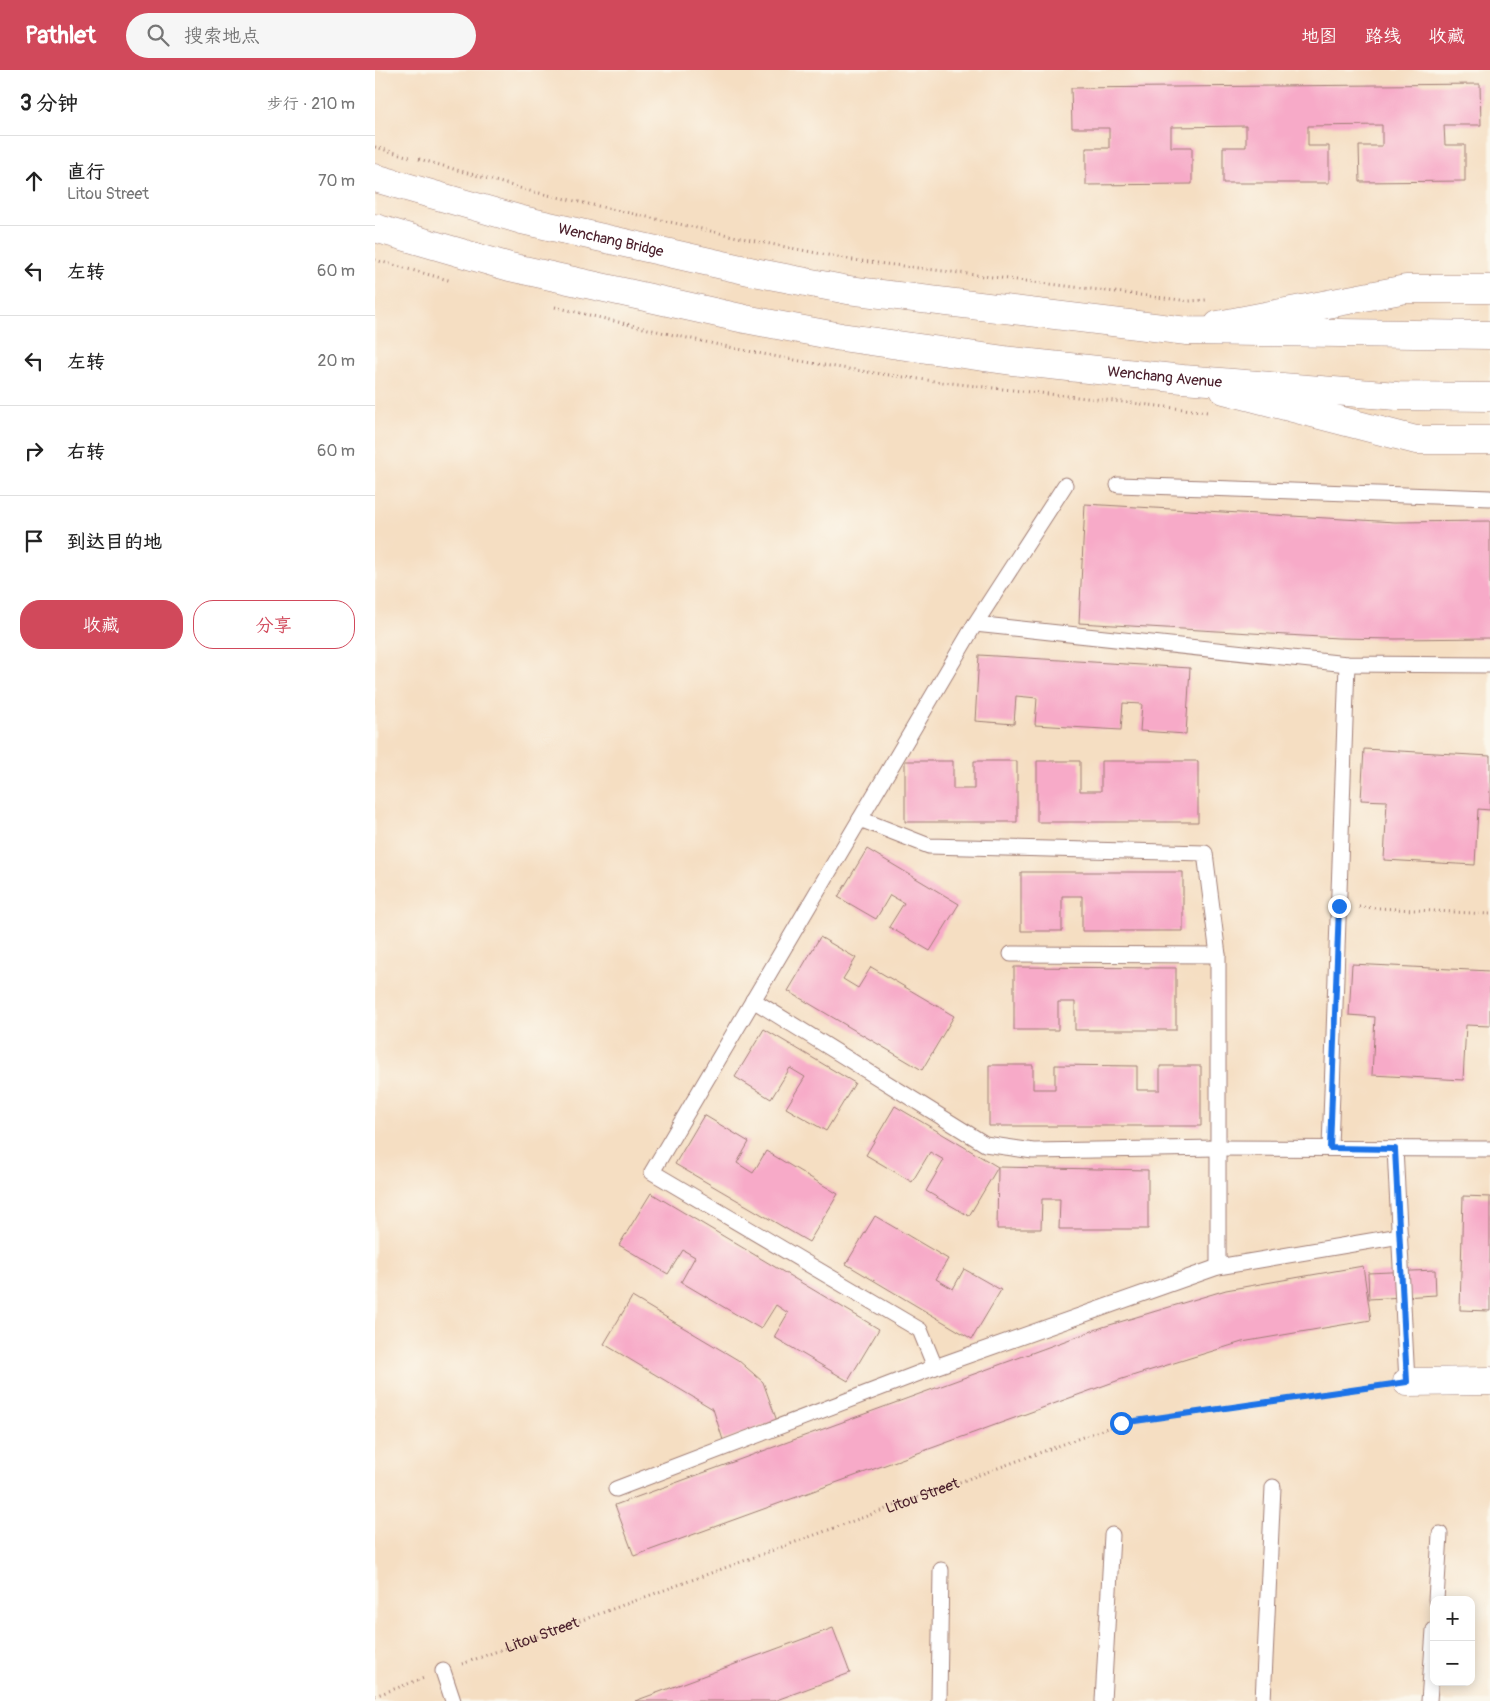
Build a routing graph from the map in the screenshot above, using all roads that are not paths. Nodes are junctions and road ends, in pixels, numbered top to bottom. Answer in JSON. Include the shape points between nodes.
{"nodes":[{"id":1,"x":375,"y":178,"type":"edge"},
{"id":2,"x":375,"y":228,"type":"edge"},
{"id":3,"x":1490,"y":290,"type":"edge"},
{"id":4,"x":1187,"y":331,"type":"junction"},
{"id":5,"x":1490,"y":335,"type":"edge"},
{"id":6,"x":1183,"y":379,"type":"junction"},
{"id":7,"x":1490,"y":397,"type":"edge"},
{"id":8,"x":1490,"y":440,"type":"edge"},
{"id":9,"x":1065,"y":485,"type":"dead end"},
{"id":10,"x":1117,"y":485,"type":"dead end"},
{"id":11,"x":1490,"y":498,"type":"edge"},
{"id":12,"x":975,"y":624,"type":"junction"},
{"id":13,"x":1347,"y":664,"type":"junction"},
{"id":14,"x":1490,"y":665,"type":"edge"},
{"id":15,"x":860,"y":819,"type":"junction"},
{"id":16,"x":1011,"y":954,"type":"dead end"},
{"id":17,"x":1219,"y":955,"type":"junction"},
{"id":18,"x":753,"y":1000,"type":"junction"},
{"id":19,"x":1218,"y":1148,"type":"junction"},
{"id":20,"x":1330,"y":1148,"type":"junction"},
{"id":21,"x":1395,"y":1149,"type":"junction"},
{"id":22,"x":1490,"y":1149,"type":"edge"},
{"id":23,"x":1400,"y":1236,"type":"junction"},
{"id":24,"x":1218,"y":1267,"type":"junction"},
{"id":25,"x":935,"y":1368,"type":"junction"},
{"id":26,"x":1490,"y":1381,"type":"edge"},
{"id":27,"x":1407,"y":1382,"type":"joint"},
{"id":28,"x":1273,"y":1487,"type":"dead end"},
{"id":29,"x":616,"y":1489,"type":"dead end"},
{"id":30,"x":1439,"y":1534,"type":"dead end"},
{"id":31,"x":1112,"y":1535,"type":"dead end"},
{"id":32,"x":941,"y":1570,"type":"dead end"},
{"id":33,"x":1436,"y":1596,"type":"edge"},
{"id":34,"x":1433,"y":1641,"type":"edge"},
{"id":35,"x":443,"y":1671,"type":"road end"},
{"id":36,"x":453,"y":1701,"type":"edge"},
{"id":37,"x":939,"y":1701,"type":"edge"},
{"id":38,"x":1103,"y":1701,"type":"edge"},
{"id":39,"x":1263,"y":1701,"type":"edge"},
{"id":40,"x":1429,"y":1701,"type":"edge"}],
"edges":[{"from":1,"to":4,"type":"main road","name":"Wenchang Bridge","via":[[522,220],[849,290]]},
{"from":2,"to":6,"type":"main road","name":"Wenchang Avenue","via":[[510,266],[841,338]]},
{"from":3,"to":4,"type":"main road","via":[[1406,289]]},
{"from":4,"to":5,"type":"main road"},
{"from":6,"to":7,"type":"main road","name":"Wenchang Avenue","via":[[1397,396]]},
{"from":6,"to":8,"type":"main road","via":[[1416,440]]},
{"from":9,"to":12,"type":"lane"},
{"from":10,"to":11,"type":"lane"},
{"from":12,"to":13,"type":"lane"},
{"from":12,"to":15,"type":"lane"},
{"from":13,"to":14,"type":"lane"},
{"from":13,"to":20,"type":"lane"},
{"from":15,"to":17,"type":"lane","via":[[929,846],[1205,853]]},
{"from":15,"to":18,"type":"lane"},
{"from":16,"to":17,"type":"lane"},
{"from":17,"to":19,"type":"lane"},
{"from":18,"to":19,"type":"lane","via":[[985,1144],[1033,1151]]},
{"from":18,"to":25,"type":"lane","via":[[652,1172],[920,1330]]},
{"from":19,"to":20,"type":"lane"},
{"from":19,"to":24,"type":"lane"},
{"from":20,"to":21,"type":"lane"},
{"from":21,"to":22,"type":"lane"},
{"from":21,"to":23,"type":"lane"},
{"from":23,"to":24,"type":"lane"},
{"from":23,"to":27,"type":"lane"},
{"from":24,"to":25,"type":"lane"},
{"from":25,"to":29,"type":"lane"},
{"from":26,"to":27,"type":"main road"},
{"from":28,"to":39,"type":"lane"},
{"from":30,"to":33,"type":"lane"},
{"from":31,"to":38,"type":"lane"},
{"from":32,"to":37,"type":"lane"},
{"from":34,"to":40,"type":"lane"},
{"from":35,"to":36,"type":"lane"}]}
